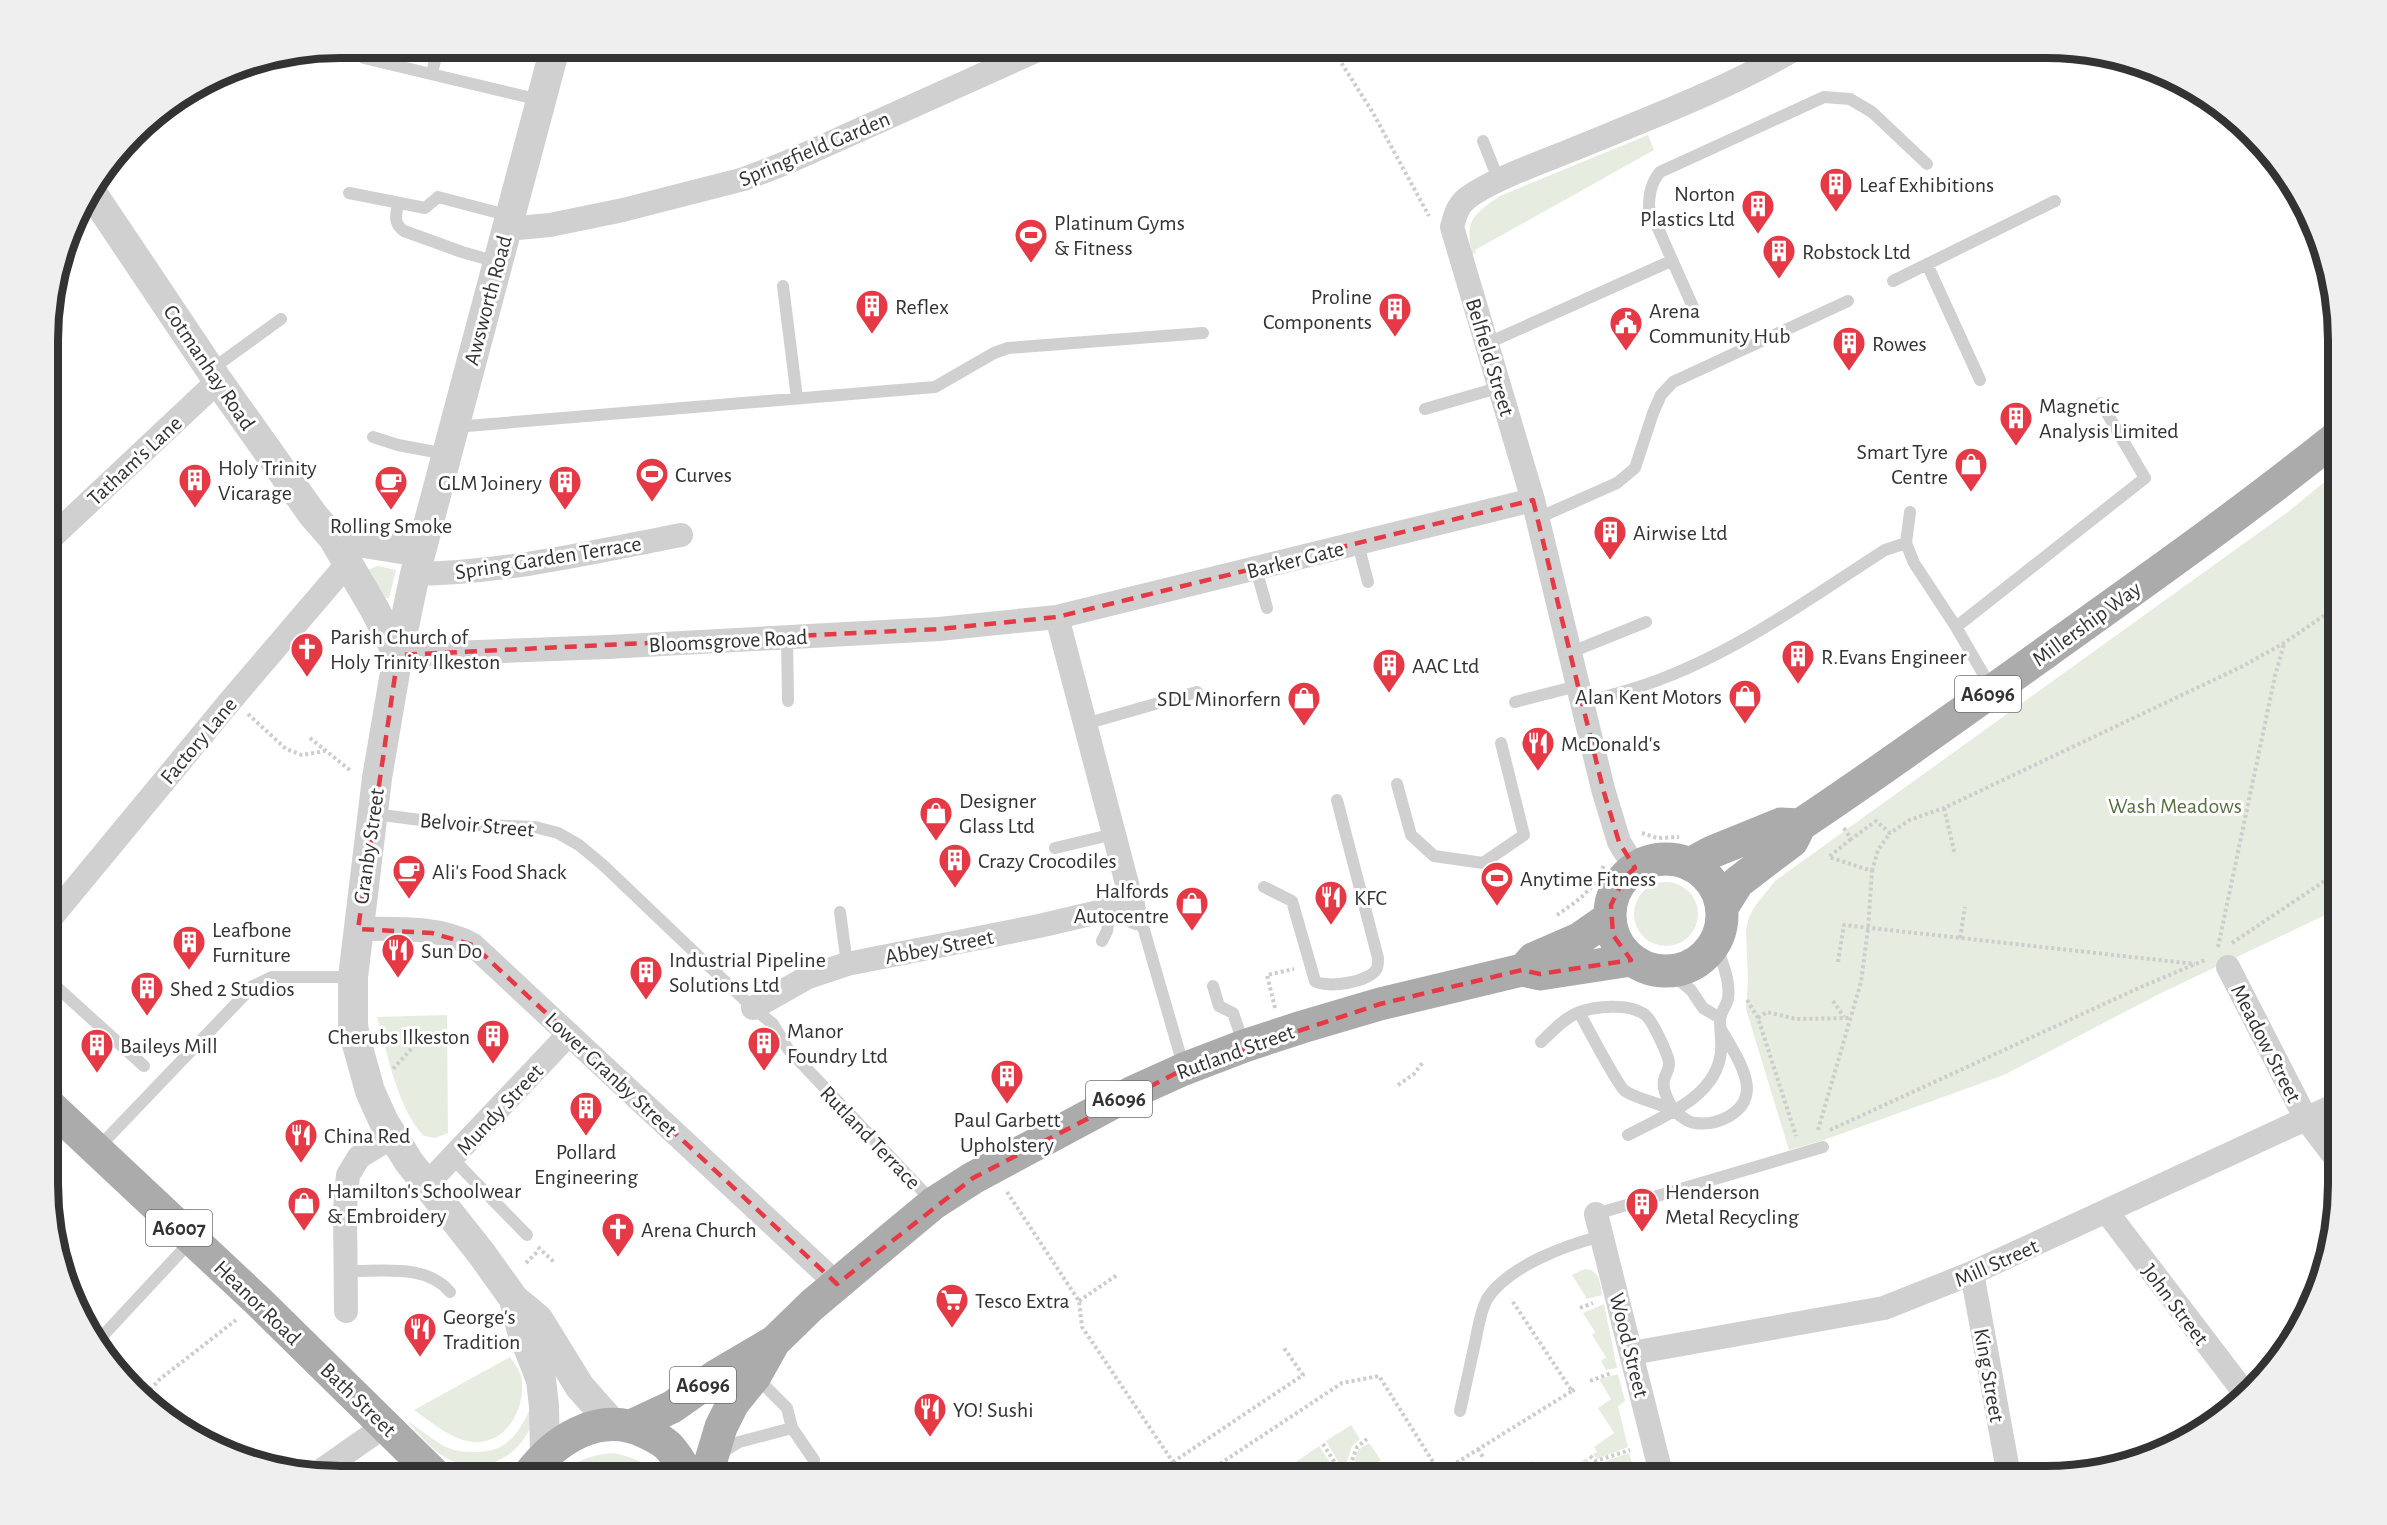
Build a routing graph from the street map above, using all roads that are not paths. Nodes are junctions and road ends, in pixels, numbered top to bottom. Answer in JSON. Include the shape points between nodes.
{"nodes":[{"id":1,"x":364,"y":58,"type":"dead end"},
{"id":2,"x":436,"y":58,"type":"edge"},
{"id":3,"x":552,"y":58,"type":"edge"},
{"id":4,"x":1020,"y":58,"type":"edge"},
{"id":5,"x":1780,"y":58,"type":"edge"},
{"id":6,"x":432,"y":73,"type":"junction"},
{"id":7,"x":540,"y":100,"type":"junction"},
{"id":8,"x":1483,"y":141,"type":"dead end"},
{"id":9,"x":1927,"y":164,"type":"dead end"},
{"id":10,"x":1499,"y":181,"type":"junction"},
{"id":11,"x":349,"y":193,"type":"dead end"},
{"id":12,"x":96,"y":199,"type":"edge"},
{"id":13,"x":2055,"y":201,"type":"dead end"},
{"id":14,"x":398,"y":203,"type":"junction"},
{"id":15,"x":508,"y":223,"type":"junction"},
{"id":16,"x":1671,"y":261,"type":"junction"},
{"id":17,"x":497,"y":262,"type":"junction"},
{"id":18,"x":1927,"y":264,"type":"junction"},
{"id":19,"x":1893,"y":280,"type":"dead end"},
{"id":20,"x":783,"y":286,"type":"dead end"},
{"id":21,"x":1848,"y":301,"type":"dead end"},
{"id":22,"x":1694,"y":307,"type":"dead end"},
{"id":23,"x":281,"y":320,"type":"dead end"},
{"id":24,"x":1203,"y":333,"type":"dead end"},
{"id":25,"x":1488,"y":344,"type":"junction"},
{"id":26,"x":215,"y":375,"type":"junction"},
{"id":27,"x":1980,"y":380,"type":"dead end"},
{"id":28,"x":1501,"y":387,"type":"junction"},
{"id":29,"x":797,"y":398,"type":"junction"},
{"id":30,"x":2101,"y":403,"type":"dead end"},
{"id":31,"x":1425,"y":409,"type":"dead end"},
{"id":32,"x":373,"y":437,"type":"dead end"},
{"id":33,"x":450,"y":441,"type":"junction"},
{"id":34,"x":2328,"y":444,"type":"edge"},
{"id":35,"x":1535,"y":509,"type":"junction"},
{"id":36,"x":1910,"y":512,"type":"dead end"},
{"id":37,"x":58,"y":531,"type":"edge"},
{"id":38,"x":681,"y":535,"type":"dead end"},
{"id":39,"x":333,"y":538,"type":"junction"},
{"id":40,"x":1906,"y":543,"type":"junction"},
{"id":41,"x":1358,"y":544,"type":"junction"},
{"id":42,"x":348,"y":563,"type":"junction"},
{"id":43,"x":417,"y":563,"type":"junction"},
{"id":44,"x":1256,"y":569,"type":"junction"},
{"id":45,"x":1368,"y":582,"type":"dead end"},
{"id":46,"x":1267,"y":608,"type":"dead end"},
{"id":47,"x":1057,"y":617,"type":"junction"},
{"id":48,"x":1647,"y":622,"type":"dead end"},
{"id":49,"x":1956,"y":627,"type":"junction"},
{"id":50,"x":786,"y":637,"type":"junction"},
{"id":51,"x":1569,"y":652,"type":"junction"},
{"id":52,"x":398,"y":655,"type":"junction"},
{"id":53,"x":1993,"y":690,"type":"junction"},
{"id":54,"x":1197,"y":692,"type":"dead end"},
{"id":55,"x":1579,"y":695,"type":"junction"},
{"id":56,"x":788,"y":701,"type":"dead end"},
{"id":57,"x":1515,"y":702,"type":"dead end"},
{"id":58,"x":1085,"y":724,"type":"junction"},
{"id":59,"x":1501,"y":743,"type":"dead end"},
{"id":60,"x":1397,"y":784,"type":"dead end"},
{"id":61,"x":1337,"y":800,"type":"dead end"},
{"id":62,"x":372,"y":814,"type":"junction"},
{"id":63,"x":1800,"y":825,"type":"junction"},
{"id":64,"x":1114,"y":834,"type":"junction"},
{"id":65,"x":579,"y":845,"type":"joint"},
{"id":66,"x":1055,"y":848,"type":"dead end"},
{"id":67,"x":1690,"y":864,"type":"junction"},
{"id":68,"x":1635,"y":868,"type":"junction"},
{"id":69,"x":1264,"y":887,"type":"dead end"},
{"id":70,"x":1723,"y":906,"type":"junction"},
{"id":71,"x":58,"y":909,"type":"edge"},
{"id":72,"x":1127,"y":910,"type":"junction"},
{"id":73,"x":840,"y":912,"type":"dead end"},
{"id":74,"x":1609,"y":918,"type":"junction"},
{"id":75,"x":357,"y":929,"type":"junction"},
{"id":76,"x":1102,"y":941,"type":"dead end"},
{"id":77,"x":1716,"y":944,"type":"junction"},
{"id":78,"x":1632,"y":960,"type":"junction"},
{"id":79,"x":847,"y":964,"type":"junction"},
{"id":80,"x":2217,"y":964,"type":"road end"},
{"id":81,"x":1522,"y":970,"type":"junction"},
{"id":82,"x":1669,"y":972,"type":"junction"},
{"id":83,"x":353,"y":977,"type":"junction"},
{"id":84,"x":1213,"y":986,"type":"dead end"},
{"id":85,"x":58,"y":988,"type":"edge"},
{"id":86,"x":753,"y":1008,"type":"junction"},
{"id":87,"x":1578,"y":1012,"type":"junction"},
{"id":88,"x":1721,"y":1024,"type":"junction"},
{"id":89,"x":570,"y":1034,"type":"junction"},
{"id":90,"x":1541,"y":1042,"type":"dead end"},
{"id":91,"x":1244,"y":1046,"type":"junction"},
{"id":92,"x":144,"y":1066,"type":"dead end"},
{"id":93,"x":1184,"y":1069,"type":"junction"},
{"id":94,"x":2328,"y":1109,"type":"edge"},
{"id":95,"x":1673,"y":1110,"type":"junction"},
{"id":96,"x":58,"y":1114,"type":"edge"},
{"id":97,"x":2306,"y":1119,"type":"junction"},
{"id":98,"x":1628,"y":1135,"type":"dead end"},
{"id":99,"x":392,"y":1137,"type":"junction"},
{"id":100,"x":1823,"y":1147,"type":"dead end"},
{"id":101,"x":2328,"y":1148,"type":"edge"},
{"id":102,"x":96,"y":1150,"type":"junction"},
{"id":103,"x":452,"y":1158,"type":"junction"},
{"id":104,"x":427,"y":1184,"type":"junction"},
{"id":105,"x":934,"y":1203,"type":"junction"},
{"id":106,"x":2106,"y":1211,"type":"junction"},
{"id":107,"x":1599,"y":1225,"type":"junction"},
{"id":108,"x":527,"y":1235,"type":"dead end"},
{"id":109,"x":192,"y":1240,"type":"junction"},
{"id":110,"x":346,"y":1271,"type":"junction"},
{"id":111,"x":1972,"y":1274,"type":"junction"},
{"id":112,"x":837,"y":1284,"type":"junction"},
{"id":113,"x":450,"y":1292,"type":"dead end"},
{"id":114,"x":514,"y":1299,"type":"junction"},
{"id":115,"x":346,"y":1311,"type":"dead end"},
{"id":116,"x":103,"y":1337,"type":"edge"},
{"id":117,"x":774,"y":1342,"type":"junction"},
{"id":118,"x":308,"y":1350,"type":"joint"},
{"id":119,"x":1632,"y":1353,"type":"junction"},
{"id":120,"x":755,"y":1376,"type":"junction"},
{"id":121,"x":2241,"y":1389,"type":"edge"},
{"id":122,"x":1460,"y":1411,"type":"dead end"},
{"id":123,"x":621,"y":1424,"type":"junction"},
{"id":124,"x":386,"y":1425,"type":"junction"},
{"id":125,"x":792,"y":1428,"type":"junction"},
{"id":126,"x":327,"y":1466,"type":"edge"},
{"id":127,"x":431,"y":1466,"type":"edge"},
{"id":128,"x":526,"y":1466,"type":"edge"},
{"id":129,"x":532,"y":1466,"type":"edge"},
{"id":130,"x":694,"y":1466,"type":"edge"},
{"id":131,"x":705,"y":1466,"type":"edge"},
{"id":132,"x":709,"y":1466,"type":"edge"},
{"id":133,"x":813,"y":1466,"type":"edge"},
{"id":134,"x":1659,"y":1466,"type":"edge"},
{"id":135,"x":2006,"y":1466,"type":"edge"}],
"edges":[{"from":1,"to":6,"type":"lane"},
{"from":2,"to":6,"type":"lane"},
{"from":3,"to":7,"type":"street","name":"Awsworth Road"},
{"from":4,"to":15,"type":"street","name":"Springfield Garden","via":[[744,180],[533,228]]},
{"from":5,"to":10,"type":"street","name":"Belfield Street","via":[[1704,96]]},
{"from":6,"to":7,"type":"lane"},
{"from":7,"to":15,"type":"street","name":"Awsworth Road"},
{"from":8,"to":10,"type":"lane"},
{"from":9,"to":16,"type":"lane","via":[[1872,112],[1851,99],[1824,98],[1660,172],[1653,180],[1649,208]]},
{"from":10,"to":25,"type":"street","name":"Belfield Street","via":[[1465,201],[1455,213],[1452,227]]},
{"from":11,"to":14,"type":"lane"},
{"from":12,"to":26,"type":"street","name":"Cotmanhay Road"},
{"from":13,"to":18,"type":"lane"},
{"from":14,"to":15,"type":"lane","via":[[425,208],[438,197]]},
{"from":14,"to":17,"type":"lane","via":[[396,224],[404,231]]},
{"from":15,"to":17,"type":"street","name":"Awsworth Road"},
{"from":16,"to":22,"type":"lane"},
{"from":16,"to":25,"type":"lane"},
{"from":17,"to":33,"type":"street","name":"Awsworth Road"},
{"from":18,"to":19,"type":"lane"},
{"from":18,"to":27,"type":"lane"},
{"from":20,"to":29,"type":"lane"},
{"from":21,"to":35,"type":"lane","via":[[1673,382],[1661,395],[1653,413],[1635,468],[1617,483]]},
{"from":23,"to":26,"type":"lane"},
{"from":24,"to":29,"type":"lane","via":[[1008,348],[934,387]]},
{"from":25,"to":28,"type":"street","name":"Belfield Street"},
{"from":26,"to":37,"type":"street","name":"Tatham's Lane"},
{"from":26,"to":39,"type":"street","name":"Cotmanhay Road","via":[[313,516]]},
{"from":28,"to":31,"type":"lane"},
{"from":28,"to":35,"type":"street","name":"Belfield Street"},
{"from":29,"to":33,"type":"lane"},
{"from":30,"to":49,"type":"lane","via":[[2145,478]]},
{"from":32,"to":33,"type":"lane"},
{"from":33,"to":43,"type":"street","name":"Awsworth Road"},
{"from":34,"to":53,"type":"main road","name":"Millership Way","number":"A6096"},
{"from":35,"to":41,"type":"street","name":"Barker Gate"},
{"from":35,"to":51,"type":"street","name":"Belfield Street"},
{"from":36,"to":40,"type":"lane"},
{"from":38,"to":43,"type":"street","name":"Spring Garden Terrace","via":[[452,574]]},
{"from":39,"to":42,"type":"street","name":"Cotmanhay Road"},
{"from":39,"to":43,"type":"street"},
{"from":40,"to":49,"type":"lane","via":[[1914,563]]},
{"from":40,"to":55,"type":"lane","via":[[1885,550],[1752,634],[1661,680]]},
{"from":41,"to":44,"type":"street","name":"Barker Gate"},
{"from":41,"to":45,"type":"lane"},
{"from":42,"to":52,"type":"street","name":"Cotmanhay Road"},
{"from":42,"to":71,"type":"street","name":"Factory Lane"},
{"from":43,"to":52,"type":"street","name":"Granby Street"},
{"from":44,"to":46,"type":"lane"},
{"from":44,"to":47,"type":"street","name":"Barker Gate"},
{"from":47,"to":50,"type":"street","name":"Bloomsgrove Road","via":[[939,629]]},
{"from":47,"to":58,"type":"street"},
{"from":48,"to":51,"type":"lane"},
{"from":49,"to":53,"type":"lane"},
{"from":50,"to":52,"type":"street","name":"Bloomsgrove Road"},
{"from":50,"to":56,"type":"lane"},
{"from":51,"to":55,"type":"street","name":"Belfield Street"},
{"from":52,"to":62,"type":"street","name":"Granby Street"},
{"from":53,"to":63,"type":"main road","name":"Millership Way","number":"A6096"},
{"from":54,"to":58,"type":"lane"},
{"from":55,"to":57,"type":"lane"},
{"from":55,"to":68,"type":"street","name":"Belfield Street","via":[[1614,827]]},
{"from":58,"to":64,"type":"street"},
{"from":59,"to":60,"type":"lane","via":[[1524,835],[1483,863],[1434,856],[1426,849],[1411,835]]},
{"from":61,"to":69,"type":"lane","via":[[1378,968],[1366,978],[1330,986],[1315,981],[1292,901]]},
{"from":62,"to":65,"type":"lane","name":"Belvoir Street","via":[[452,824],[535,827],[558,833]]},
{"from":62,"to":75,"type":"street","name":"Granby Street"},
{"from":63,"to":67,"type":"main road","name":"Millership Way","number":"A6096","via":[[1781,824]]},
{"from":63,"to":70,"type":"main road","name":"Millership Way","number":"A6096","via":[[1792,841],[1738,882]]},
{"from":64,"to":66,"type":"lane"},
{"from":64,"to":72,"type":"street"},
{"from":65,"to":86,"type":"lane","name":"Rutland Terrace"},
{"from":67,"to":68,"type":"main road","via":[[1652,860]]},
{"from":67,"to":70,"type":"main road","via":[[1706,874]]},
{"from":68,"to":74,"type":"main road","via":[[1616,891]]},
{"from":70,"to":77,"type":"main road","number":"A6096"},
{"from":72,"to":76,"type":"lane"},
{"from":72,"to":79,"type":"street","name":"Abbey Street"},
{"from":72,"to":93,"type":"lane","via":[[1144,930]]},
{"from":73,"to":79,"type":"lane"},
{"from":74,"to":78,"type":"main road","via":[[1620,948]]},
{"from":74,"to":81,"type":"main road","name":"Rutland Street","number":"A6096","via":[[1579,939],[1533,959]]},
{"from":75,"to":83,"type":"street","name":"Granby Street"},
{"from":75,"to":89,"type":"street","name":"Lower Granby Street","via":[[412,930],[468,942]]},
{"from":77,"to":82,"type":"main road","via":[[1688,968]]},
{"from":77,"to":88,"type":"lane","via":[[1726,973],[1728,998]]},
{"from":78,"to":81,"type":"main road","name":"Rutland Street","number":"A6096","via":[[1540,974]]},
{"from":78,"to":82,"type":"main road","via":[[1656,971]]},
{"from":79,"to":86,"type":"street","name":"Abbey Street","via":[[808,977]]},
{"from":80,"to":97,"type":"street","name":"Meadow Street"},
{"from":81,"to":91,"type":"main road","name":"Rutland Street","number":"A6096","via":[[1380,1004]]},
{"from":82,"to":88,"type":"lane"},
{"from":83,"to":99,"type":"street","name":"Granby Street","via":[[353,1025],[360,1060]]},
{"from":83,"to":102,"type":"lane","via":[[272,977],[252,986]]},
{"from":84,"to":91,"type":"lane","via":[[1219,1006],[1233,1013]]},
{"from":85,"to":92,"type":"lane"},
{"from":86,"to":105,"type":"lane","name":"Rutland Terrace","via":[[773,1024],[788,1049]]},
{"from":87,"to":90,"type":"lane"},
{"from":87,"to":95,"type":"lane","via":[[1623,1090]]},
{"from":87,"to":95,"type":"lane","via":[[1620,1007],[1647,1015],[1668,1056],[1670,1069],[1664,1083]]},
{"from":88,"to":95,"type":"lane","via":[[1721,1054],[1713,1077],[1700,1092]]},
{"from":88,"to":95,"type":"lane","via":[[1746,1081],[1744,1100],[1718,1122],[1694,1123]]},
{"from":89,"to":103,"type":"street","name":"Mundy Street"},
{"from":89,"to":112,"type":"street","name":"Lower Granby Street"},
{"from":91,"to":93,"type":"main road","name":"Rutland Street","number":"A6096"},
{"from":93,"to":105,"type":"main road","name":"Rutland Street","number":"A6096","via":[[1046,1137]]},
{"from":94,"to":97,"type":"street","name":"Mill Street"},
{"from":95,"to":98,"type":"lane"},
{"from":96,"to":102,"type":"main road","name":"Heanor Road","number":"A6007"},
{"from":97,"to":101,"type":"street","name":"Meadow Street"},
{"from":97,"to":106,"type":"street","name":"Mill Street"},
{"from":99,"to":104,"type":"street","name":"Granby Street"},
{"from":99,"to":110,"type":"street","via":[[359,1157],[348,1175]]},
{"from":100,"to":107,"type":"lane"},
{"from":102,"to":109,"type":"main road","name":"Heanor Road","number":"A6007"},
{"from":103,"to":104,"type":"street","name":"Mundy Street"},
{"from":103,"to":108,"type":"lane"},
{"from":104,"to":114,"type":"street","name":"Granby Street"},
{"from":105,"to":112,"type":"main road","name":"Rutland Street","number":"A6096"},
{"from":106,"to":111,"type":"street","name":"Mill Street"},
{"from":106,"to":121,"type":"street","name":"John Street"},
{"from":107,"to":119,"type":"street","name":"Wood Street"},
{"from":107,"to":122,"type":"lane","via":[[1501,1282],[1487,1300]]},
{"from":109,"to":116,"type":"lane"},
{"from":109,"to":118,"type":"main road","name":"Heanor Road","number":"A6007"},
{"from":110,"to":113,"type":"lane","via":[[411,1272],[439,1282]]},
{"from":110,"to":115,"type":"street"},
{"from":111,"to":119,"type":"street","name":"Mill Street","via":[[1870,1312]]},
{"from":111,"to":135,"type":"street","name":"King Street"},
{"from":112,"to":117,"type":"main road","name":"Rutland Street","number":"A6096"},
{"from":114,"to":123,"type":"street","name":"Granby Street","via":[[538,1318],[580,1387]]},
{"from":114,"to":128,"type":"street","name":"Granby Street","via":[[541,1380],[544,1406]]},
{"from":117,"to":120,"type":"main road","name":"Rutland Street","number":"A6096"},
{"from":117,"to":123,"type":"main road","name":"Rutland Street","number":"A6096","via":[[672,1407]]},
{"from":118,"to":124,"type":"main road","name":"Bath Street","number":"A6007"},
{"from":119,"to":134,"type":"street","name":"Wood Street"},
{"from":120,"to":125,"type":"lane","via":[[787,1408]]},
{"from":120,"to":131,"type":"main road","name":"Rutland Street","number":"A6096","via":[[733,1403]]},
{"from":123,"to":129,"type":"main road","name":"Rutland Street","via":[[588,1428],[572,1435]]},
{"from":123,"to":130,"type":"main road","via":[[655,1437]]},
{"from":124,"to":126,"type":"street"},
{"from":124,"to":127,"type":"main road","name":"Bath Street","number":"A6007"},
{"from":125,"to":132,"type":"lane","via":[[739,1442]]},
{"from":125,"to":133,"type":"lane","via":[[814,1460]]}]}
